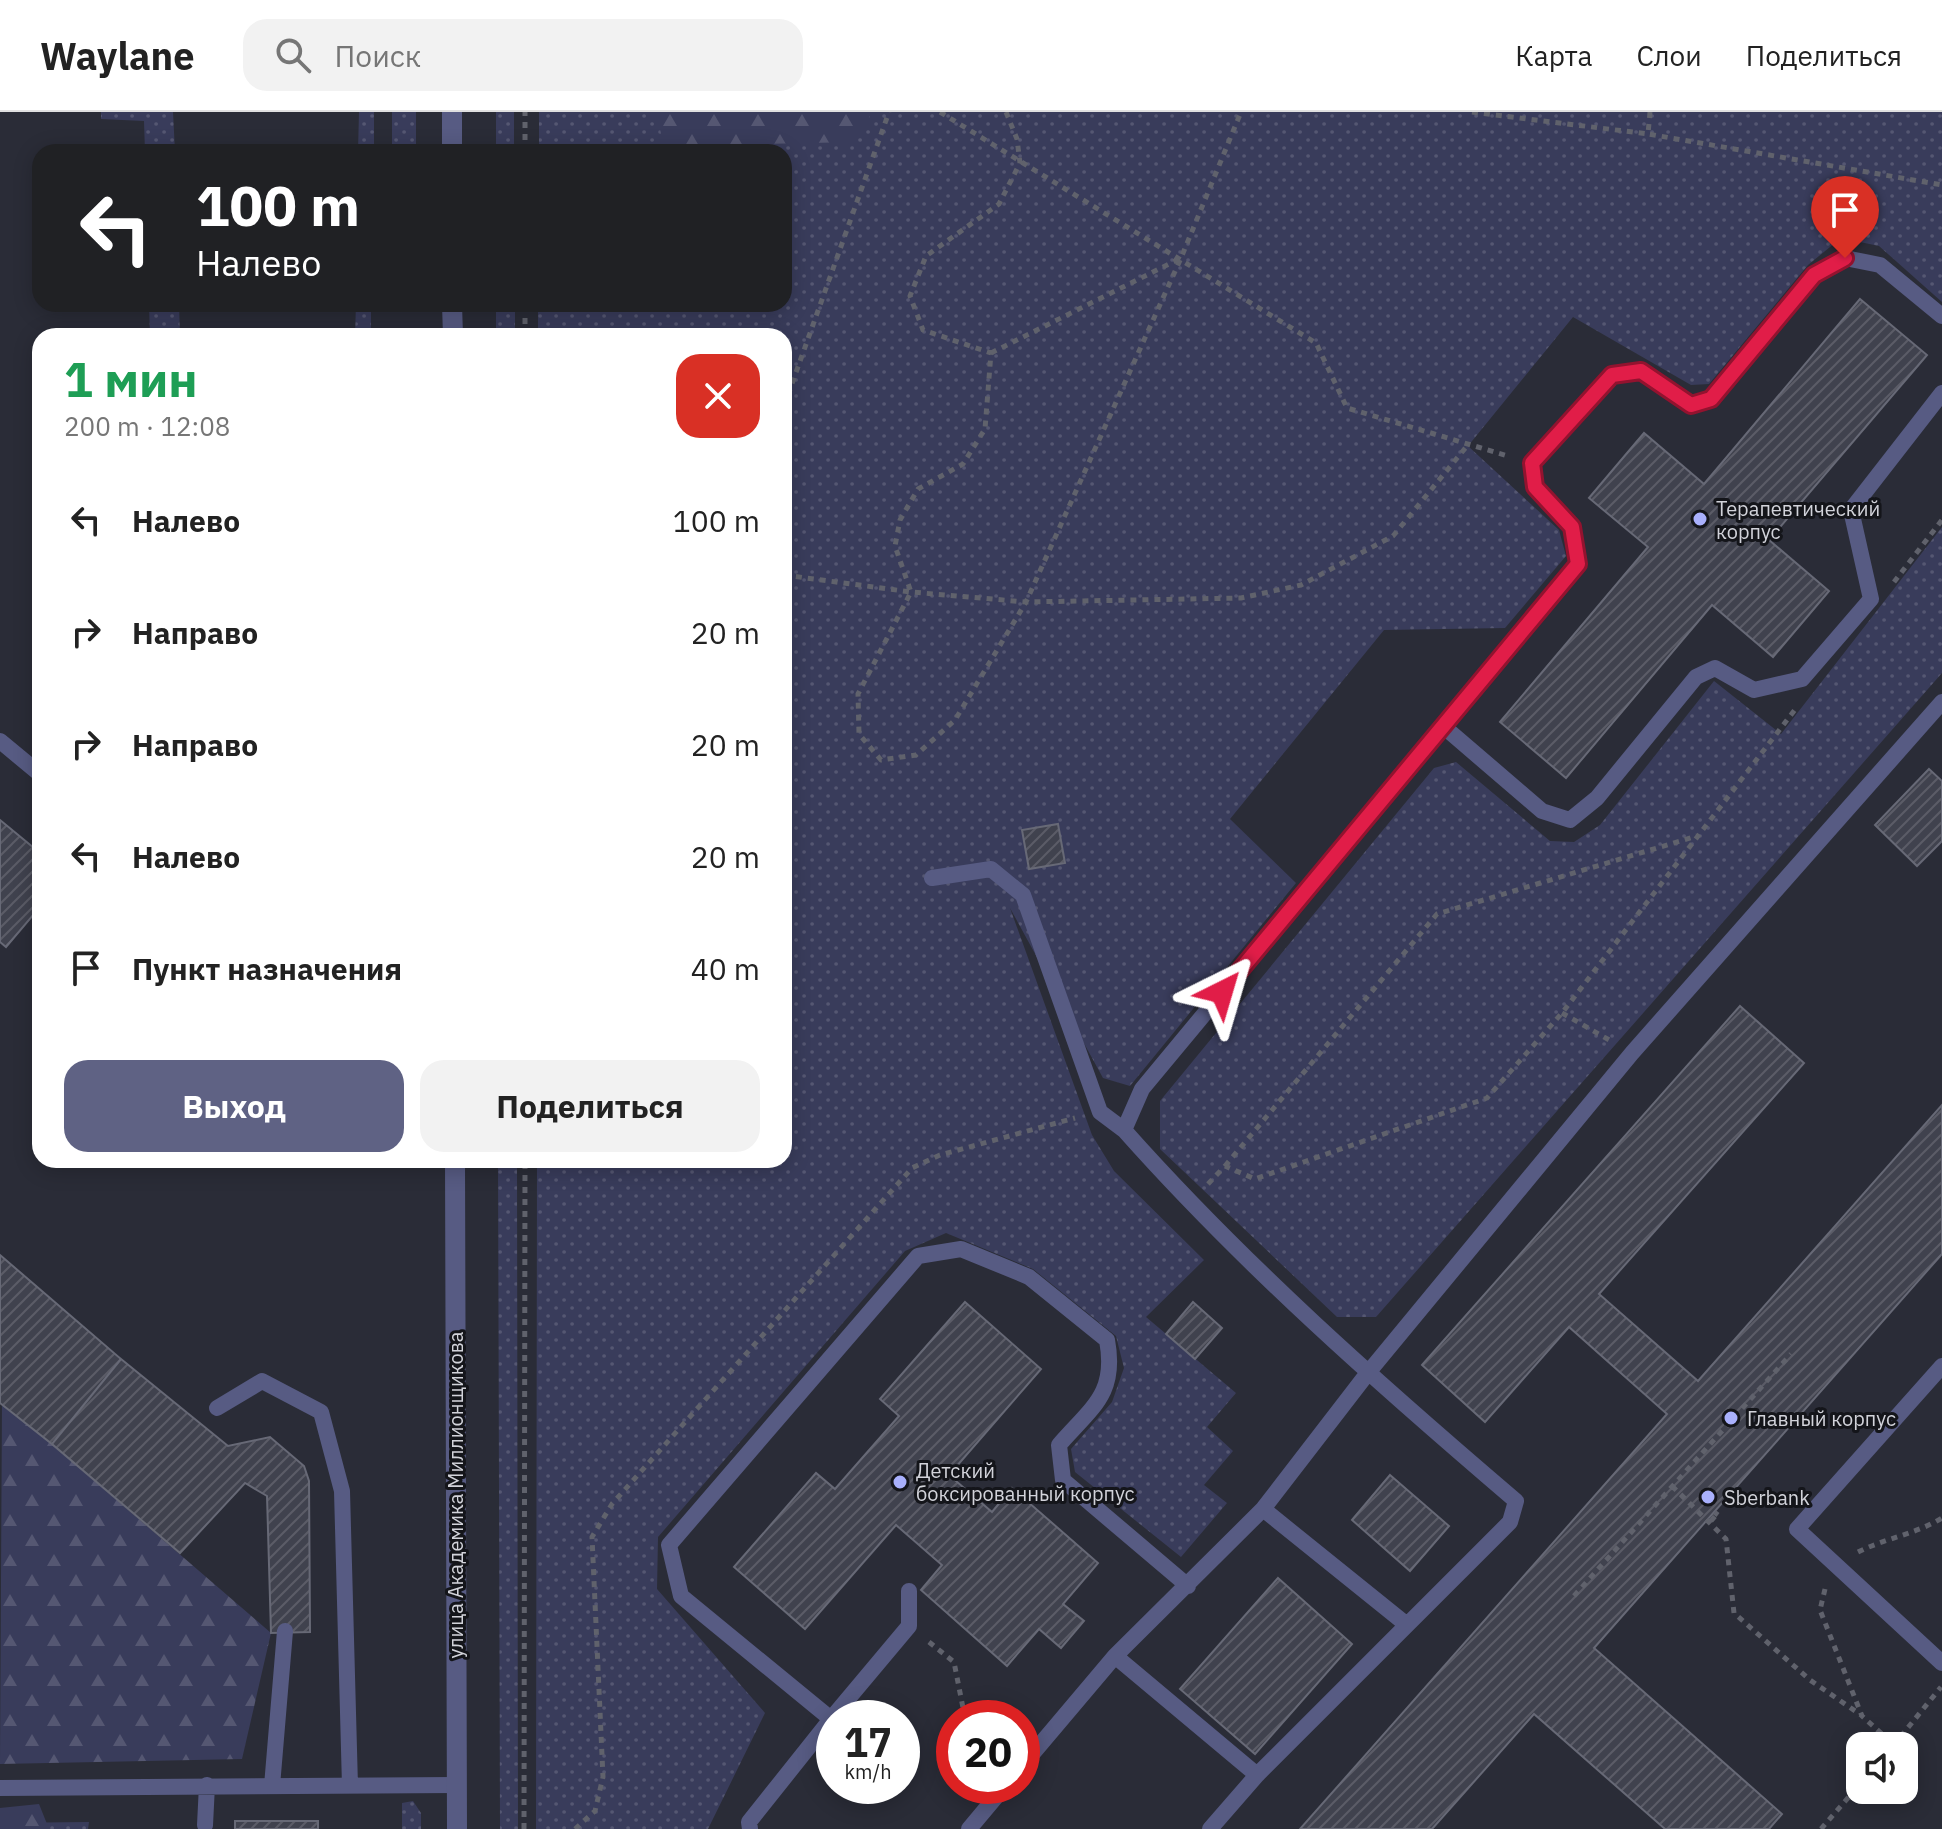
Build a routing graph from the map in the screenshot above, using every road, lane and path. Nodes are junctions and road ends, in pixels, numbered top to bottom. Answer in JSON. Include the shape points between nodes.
{"nodes":[{"id":1,"x":452,"y":112,"type":"edge"},
{"id":2,"x":525,"y":112,"type":"edge"},
{"id":3,"x":889,"y":112,"type":"edge"},
{"id":4,"x":940,"y":112,"type":"edge"},
{"id":5,"x":1006,"y":112,"type":"edge"},
{"id":6,"x":1241,"y":112,"type":"edge"},
{"id":7,"x":1472,"y":112,"type":"edge"},
{"id":8,"x":1650,"y":112,"type":"edge"},
{"id":9,"x":1648,"y":134,"type":"junction"},
{"id":10,"x":452,"y":144,"type":"edge"},
{"id":11,"x":525,"y":144,"type":"edge"},
{"id":12,"x":1020,"y":163,"type":"junction"},
{"id":13,"x":1942,"y":185,"type":"edge"},
{"id":14,"x":1181,"y":258,"type":"junction"},
{"id":15,"x":1942,"y":316,"type":"edge"},
{"id":16,"x":991,"y":353,"type":"junction"},
{"id":17,"x":792,"y":384,"type":"edge"},
{"id":18,"x":1942,"y":393,"type":"edge"},
{"id":19,"x":1467,"y":446,"type":"junction"},
{"id":20,"x":1532,"y":463,"type":"junction"},
{"id":21,"x":1942,"y":520,"type":"edge"},
{"id":22,"x":792,"y":576,"type":"edge"},
{"id":23,"x":1893,"y":583,"type":"dead end"},
{"id":24,"x":911,"y":592,"type":"junction"},
{"id":25,"x":1026,"y":602,"type":"junction"},
{"id":26,"x":1805,"y":697,"type":"dead end"},
{"id":27,"x":1942,"y":702,"type":"edge"},
{"id":28,"x":1443,"y":726,"type":"junction"},
{"id":29,"x":0,"y":741,"type":"edge"},
{"id":30,"x":32,"y":767,"type":"edge"},
{"id":31,"x":1697,"y":836,"type":"junction"},
{"id":32,"x":932,"y":878,"type":"dead end"},
{"id":33,"x":1562,"y":1013,"type":"junction"},
{"id":34,"x":1632,"y":1053,"type":"junction"},
{"id":35,"x":1124,"y":1130,"type":"junction"},
{"id":36,"x":1225,"y":1166,"type":"junction"},
{"id":37,"x":455,"y":1168,"type":"edge"},
{"id":38,"x":525,"y":1168,"type":"edge"},
{"id":39,"x":1189,"y":1203,"type":"junction"},
{"id":40,"x":1791,"y":1354,"type":"dead end"},
{"id":41,"x":1942,"y":1366,"type":"edge"},
{"id":42,"x":1367,"y":1374,"type":"junction"},
{"id":43,"x":217,"y":1408,"type":"dead end"},
{"id":44,"x":1672,"y":1486,"type":"junction"},
{"id":45,"x":1263,"y":1509,"type":"junction"},
{"id":46,"x":1942,"y":1518,"type":"edge"},
{"id":47,"x":1834,"y":1563,"type":"junction"},
{"id":48,"x":1188,"y":1586,"type":"junction"},
{"id":49,"x":909,"y":1591,"type":"dead end"},
{"id":50,"x":1574,"y":1596,"type":"dead end"},
{"id":51,"x":1407,"y":1625,"type":"junction"},
{"id":52,"x":909,"y":1626,"type":"junction"},
{"id":53,"x":285,"y":1631,"type":"dead end"},
{"id":54,"x":1115,"y":1656,"type":"junction"},
{"id":55,"x":1942,"y":1663,"type":"edge"},
{"id":56,"x":1942,"y":1686,"type":"edge"},
{"id":57,"x":847,"y":1700,"type":"edge"},
{"id":58,"x":961,"y":1700,"type":"edge"},
{"id":59,"x":816,"y":1707,"type":"edge"},
{"id":60,"x":1862,"y":1716,"type":"junction"},
{"id":61,"x":1879,"y":1732,"type":"edge"},
{"id":62,"x":1905,"y":1732,"type":"edge"},
{"id":63,"x":816,"y":1738,"type":"edge"},
{"id":64,"x":1040,"y":1745,"type":"edge"},
{"id":65,"x":1257,"y":1775,"type":"junction"},
{"id":66,"x":207,"y":1785,"type":"junction"},
{"id":67,"x":456,"y":1785,"type":"junction"},
{"id":68,"x":272,"y":1786,"type":"junction"},
{"id":69,"x":350,"y":1786,"type":"junction"},
{"id":70,"x":0,"y":1788,"type":"edge"},
{"id":71,"x":1846,"y":1800,"type":"edge"},
{"id":72,"x":990,"y":1804,"type":"edge"},
{"id":73,"x":205,"y":1825,"type":"dead end"},
{"id":74,"x":457,"y":1829,"type":"edge"},
{"id":75,"x":524,"y":1829,"type":"edge"},
{"id":76,"x":750,"y":1829,"type":"edge"},
{"id":77,"x":969,"y":1829,"type":"edge"},
{"id":78,"x":1210,"y":1829,"type":"edge"},
{"id":79,"x":1821,"y":1829,"type":"edge"}],
"edges":[{"from":1,"to":10,"type":"street"},
{"from":2,"to":11,"type":"path"},
{"from":3,"to":17,"type":"path"},
{"from":4,"to":12,"type":"path"},
{"from":5,"to":12,"type":"path"},
{"from":6,"to":14,"type":"path"},
{"from":7,"to":9,"type":"path"},
{"from":8,"to":9,"type":"path"},
{"from":9,"to":13,"type":"path"},
{"from":12,"to":14,"type":"path"},
{"from":12,"to":16,"type":"path","via":[[999,204],[926,256],[910,296],[923,330]]},
{"from":14,"to":16,"type":"path"},
{"from":14,"to":19,"type":"path","via":[[1316,343],[1347,408]]},
{"from":14,"to":25,"type":"path"},
{"from":15,"to":20,"type":"lane","via":[[1880,265],[1845,258],[1814,275],[1711,399],[1691,405],[1641,371],[1612,375]]},
{"from":16,"to":24,"type":"path","via":[[985,429],[963,464],[918,489],[900,520],[895,546]]},
{"from":18,"to":28,"type":"lane","via":[[1851,510],[1871,599],[1802,679],[1754,690],[1715,668],[1696,677],[1597,798],[1570,820],[1542,811]]},
{"from":19,"to":20,"type":"path"},
{"from":19,"to":25,"type":"path","via":[[1393,536],[1301,585],[1241,598]]},
{"from":20,"to":28,"type":"lane","via":[[1535,487],[1572,527],[1578,564]]},
{"from":21,"to":23,"type":"path"},
{"from":22,"to":24,"type":"path"},
{"from":24,"to":25,"type":"path"},
{"from":24,"to":25,"type":"path","via":[[858,694],[859,734],[881,760],[916,755],[955,720]]},
{"from":26,"to":31,"type":"path"},
{"from":27,"to":34,"type":"lane"},
{"from":28,"to":35,"type":"lane","via":[[1142,1089]]},
{"from":29,"to":30,"type":"lane"},
{"from":31,"to":33,"type":"path"},
{"from":31,"to":36,"type":"path","via":[[1437,914]]},
{"from":32,"to":35,"type":"lane","via":[[991,869],[1023,895],[1100,1112]]},
{"from":33,"to":34,"type":"path"},
{"from":33,"to":36,"type":"path","via":[[1487,1098],[1255,1179]]},
{"from":34,"to":42,"type":"lane"},
{"from":35,"to":39,"type":"lane"},
{"from":36,"to":39,"type":"path"},
{"from":37,"to":67,"type":"street","name":"улица Академика Миллионщикова"},
{"from":38,"to":75,"type":"path"},
{"from":39,"to":42,"type":"lane"},
{"from":40,"to":44,"type":"path"},
{"from":41,"to":47,"type":"lane","via":[[1797,1529]]},
{"from":42,"to":45,"type":"lane"},
{"from":42,"to":51,"type":"lane","via":[[1516,1501],[1510,1522]]},
{"from":43,"to":69,"type":"lane","via":[[262,1381],[321,1412],[342,1491]]},
{"from":44,"to":50,"type":"path"},
{"from":44,"to":60,"type":"path","via":[[1726,1539],[1734,1613],[1810,1680]]},
{"from":45,"to":48,"type":"lane"},
{"from":45,"to":51,"type":"lane"},
{"from":46,"to":47,"type":"path"},
{"from":47,"to":55,"type":"lane"},
{"from":47,"to":60,"type":"path","via":[[1820,1610]]},
{"from":48,"to":54,"type":"lane"},
{"from":48,"to":59,"type":"lane","via":[[1063,1480],[1059,1445],[1103,1395],[1112,1368],[1107,1340],[1029,1277],[961,1249],[918,1256],[669,1545],[681,1596]]},
{"from":49,"to":52,"type":"lane"},
{"from":51,"to":65,"type":"lane"},
{"from":52,"to":57,"type":"lane"},
{"from":52,"to":58,"type":"path","via":[[954,1662]]},
{"from":53,"to":68,"type":"lane"},
{"from":54,"to":64,"type":"lane"},
{"from":54,"to":65,"type":"lane"},
{"from":56,"to":62,"type":"path"},
{"from":60,"to":61,"type":"path"},
{"from":63,"to":76,"type":"lane","via":[[749,1822]]},
{"from":65,"to":78,"type":"lane"},
{"from":66,"to":68,"type":"lane"},
{"from":66,"to":70,"type":"lane"},
{"from":66,"to":73,"type":"lane"},
{"from":67,"to":69,"type":"lane"},
{"from":67,"to":74,"type":"street","name":"улица Академика Миллионщикова"},
{"from":68,"to":69,"type":"lane"},
{"from":71,"to":79,"type":"path"},
{"from":72,"to":77,"type":"lane"}]}
